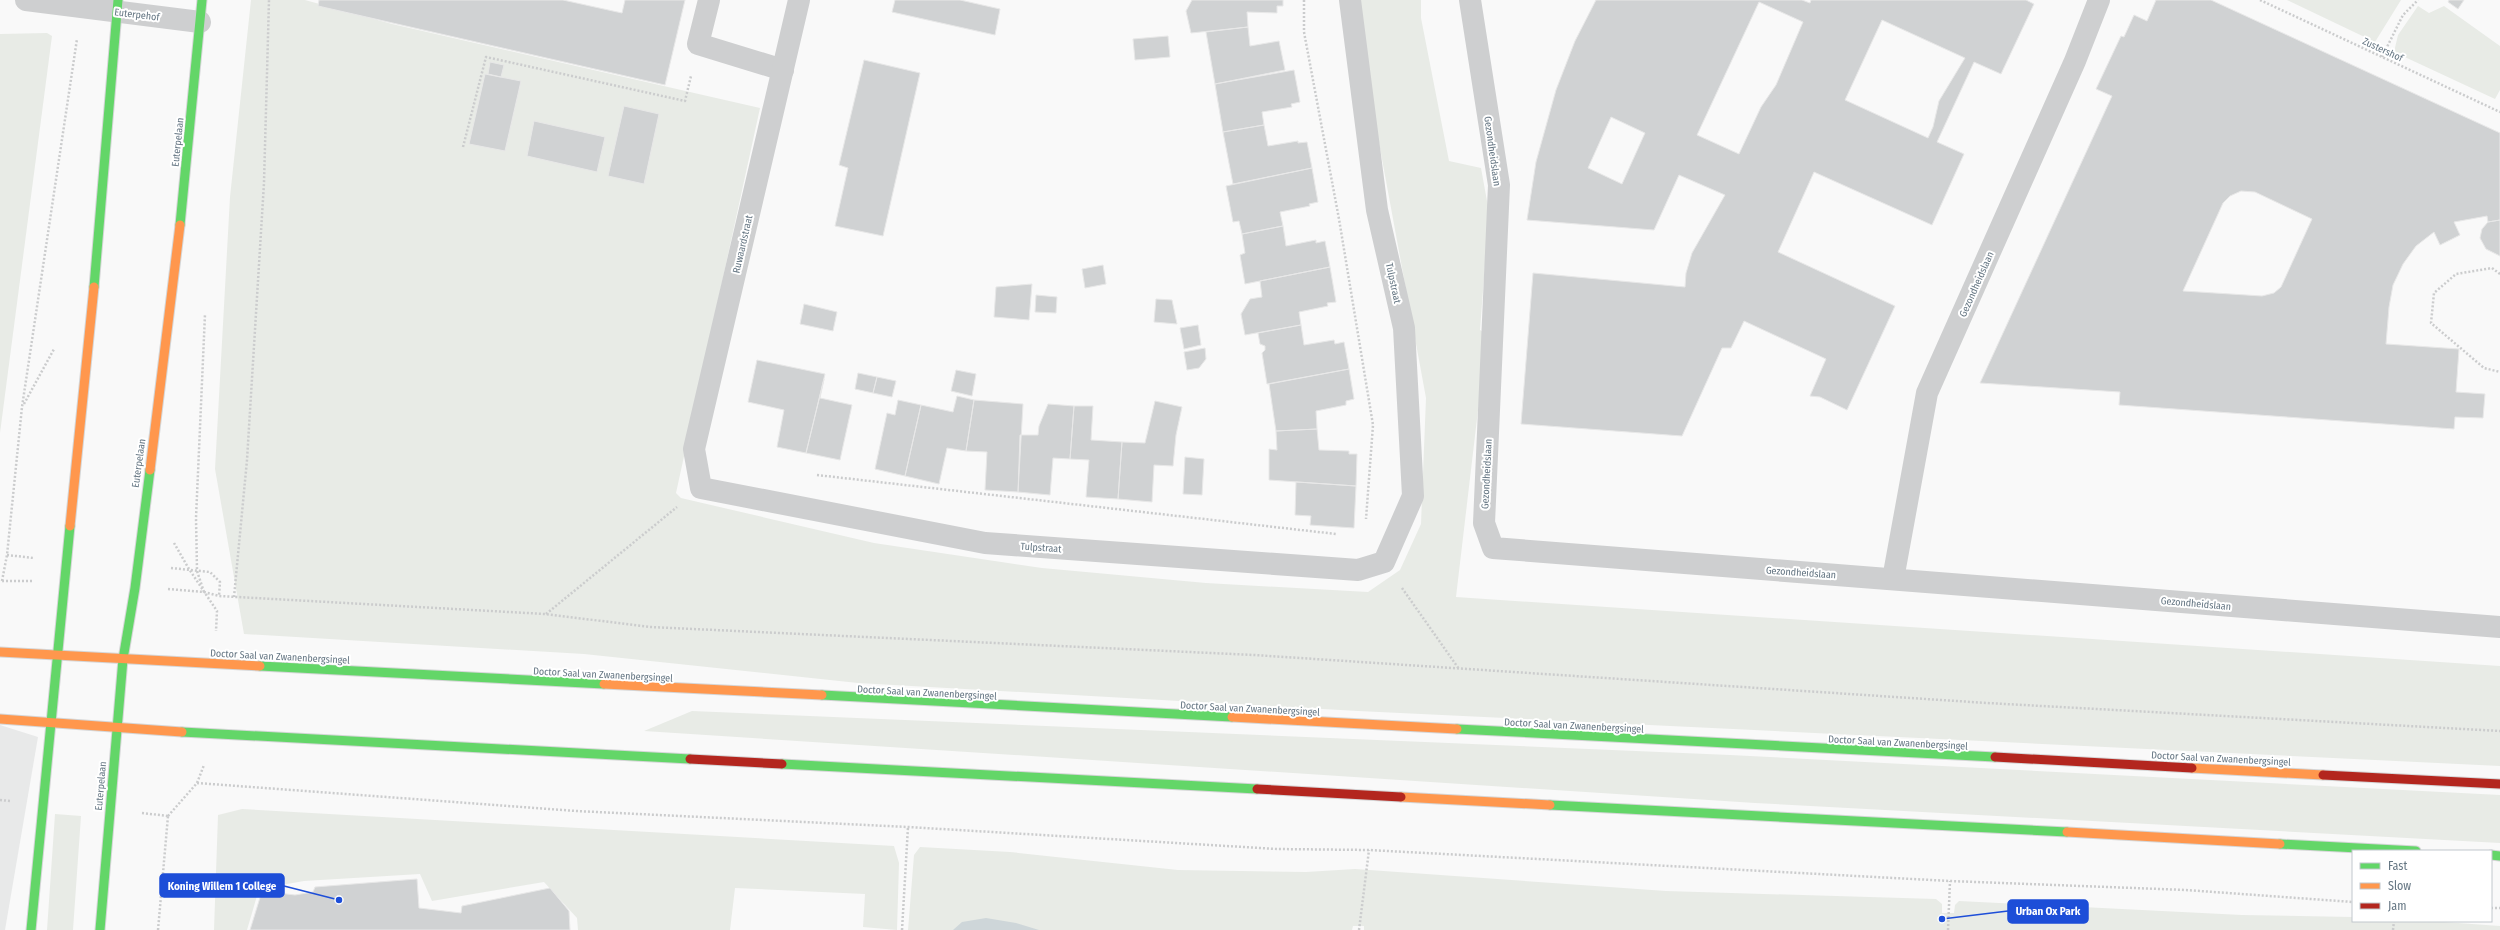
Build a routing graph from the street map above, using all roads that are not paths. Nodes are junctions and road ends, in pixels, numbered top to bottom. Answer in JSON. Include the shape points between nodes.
{"nodes":[{"id":1,"x":26,"y":0,"type":"edge"},
{"id":2,"x":202,"y":0,"type":"edge"},
{"id":3,"x":709,"y":0,"type":"edge"},
{"id":4,"x":800,"y":0,"type":"edge"},
{"id":5,"x":1350,"y":0,"type":"edge"},
{"id":6,"x":1470,"y":0,"type":"edge"},
{"id":7,"x":2099,"y":0,"type":"edge"},
{"id":8,"x":118,"y":6,"type":"edge"},
{"id":9,"x":200,"y":22,"type":"junction"},
{"id":10,"x":783,"y":70,"type":"junction"},
{"id":11,"x":701,"y":488,"type":"joint"},
{"id":12,"x":1893,"y":579,"type":"junction"},
{"id":13,"x":2500,"y":627,"type":"edge"},
{"id":14,"x":0,"y":652,"type":"edge"},
{"id":15,"x":58,"y":654,"type":"junction"},
{"id":16,"x":123,"y":659,"type":"junction"},
{"id":17,"x":0,"y":719,"type":"edge"},
{"id":18,"x":51,"y":722,"type":"junction"},
{"id":19,"x":116,"y":728,"type":"junction"},
{"id":20,"x":2500,"y":784,"type":"edge"},
{"id":21,"x":2397,"y":850,"type":"edge"},
{"id":22,"x":31,"y":930,"type":"edge"},
{"id":23,"x":100,"y":930,"type":"edge"}],
"edges":[{"from":1,"to":8,"type":"street","name":"Euterpehof","via":[[82,7]]},
{"from":2,"to":9,"type":"main road","name":"Euterpelaan"},
{"from":3,"to":10,"type":"street","via":[[698,44]]},
{"from":4,"to":10,"type":"street","name":"Ruwaardstraat"},
{"from":5,"to":11,"type":"street","name":"Tulpstraat","via":[[1378,210],[1404,328],[1413,496],[1384,562],[1358,570],[985,543]]},
{"from":6,"to":12,"type":"street","name":"Gezondheidslaan","via":[[1499,185],[1484,522],[1493,548]]},
{"from":7,"to":12,"type":"street","name":"Gezondheidslaan","via":[[2075,61],[1927,393]]},
{"from":8,"to":9,"type":"street","name":"Euterpehof"},
{"from":8,"to":15,"type":"main road"},
{"from":9,"to":16,"type":"main road","name":"Euterpelaan","via":[[174,283],[135,588]]},
{"from":10,"to":11,"type":"street","name":"Ruwaardstraat","via":[[694,449]]},
{"from":12,"to":13,"type":"street","name":"Gezondheidslaan"},
{"from":14,"to":15,"type":"main road","name":"Doctor Saal van Zwanenbergsingel"},
{"from":15,"to":16,"type":"main road","name":"Doctor Saal van Zwanenbergsingel"},
{"from":15,"to":18,"type":"main road"},
{"from":16,"to":19,"type":"main road","name":"Euterpelaan"},
{"from":16,"to":20,"type":"main road","name":"Doctor Saal van Zwanenbergsingel"},
{"from":17,"to":18,"type":"main road"},
{"from":18,"to":19,"type":"main road"},
{"from":18,"to":22,"type":"main road"},
{"from":19,"to":21,"type":"main road"},
{"from":19,"to":23,"type":"main road","name":"Euterpelaan"}]}
